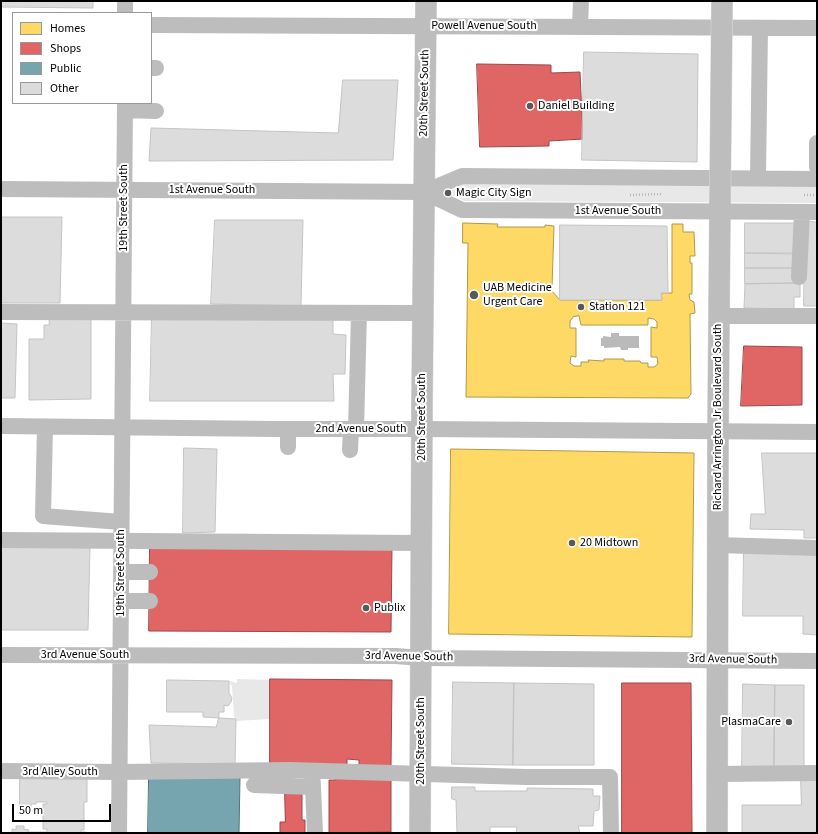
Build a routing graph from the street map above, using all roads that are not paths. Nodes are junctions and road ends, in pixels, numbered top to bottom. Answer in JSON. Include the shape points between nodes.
{"nodes":[{"id":1,"x":125,"y":1,"type":"edge"},
{"id":2,"x":426,"y":1,"type":"edge"},
{"id":3,"x":581,"y":1,"type":"edge"},
{"id":4,"x":722,"y":1,"type":"edge"},
{"id":5,"x":125,"y":12,"type":"edge"},
{"id":6,"x":152,"y":25,"type":"edge"},
{"id":7,"x":426,"y":26,"type":"junction"},
{"id":8,"x":580,"y":26,"type":"junction"},
{"id":9,"x":760,"y":28,"type":"junction"},
{"id":10,"x":817,"y":28,"type":"edge"},
{"id":11,"x":125,"y":106,"type":"edge"},
{"id":12,"x":156,"y":111,"type":"dead end"},
{"id":13,"x":817,"y":143,"type":"edge"},
{"id":14,"x":817,"y":167,"type":"edge"},
{"id":15,"x":758,"y":178,"type":"junction"},
{"id":16,"x":817,"y":179,"type":"edge"},
{"id":17,"x":1,"y":189,"type":"edge"},
{"id":18,"x":124,"y":190,"type":"junction"},
{"id":19,"x":424,"y":192,"type":"junction"},
{"id":20,"x":720,"y":207,"type":"junction"},
{"id":21,"x":809,"y":212,"type":"edge"},
{"id":22,"x":799,"y":277,"type":"dead end"},
{"id":23,"x":1,"y":312,"type":"edge"},
{"id":24,"x":123,"y":313,"type":"junction"},
{"id":25,"x":359,"y":313,"type":"junction"},
{"id":26,"x":422,"y":313,"type":"junction"},
{"id":27,"x":719,"y":316,"type":"junction"},
{"id":28,"x":817,"y":316,"type":"edge"},
{"id":29,"x":1,"y":426,"type":"edge"},
{"id":30,"x":45,"y":426,"type":"junction"},
{"id":31,"x":122,"y":428,"type":"junction"},
{"id":32,"x":288,"y":429,"type":"junction"},
{"id":33,"x":353,"y":429,"type":"junction"},
{"id":34,"x":422,"y":429,"type":"junction"},
{"id":35,"x":718,"y":432,"type":"junction"},
{"id":36,"x":817,"y":432,"type":"edge"},
{"id":37,"x":288,"y":447,"type":"dead end"},
{"id":38,"x":350,"y":450,"type":"dead end"},
{"id":39,"x":121,"y":522,"type":"junction"},
{"id":40,"x":1,"y":540,"type":"edge"},
{"id":41,"x":121,"y":541,"type":"junction"},
{"id":42,"x":421,"y":543,"type":"junction"},
{"id":43,"x":717,"y":545,"type":"junction"},
{"id":44,"x":817,"y":548,"type":"edge"},
{"id":45,"x":121,"y":572,"type":"junction"},
{"id":46,"x":150,"y":572,"type":"dead end"},
{"id":47,"x":121,"y":601,"type":"junction"},
{"id":48,"x":150,"y":601,"type":"dead end"},
{"id":49,"x":1,"y":655,"type":"edge"},
{"id":50,"x":120,"y":656,"type":"junction"},
{"id":51,"x":421,"y":658,"type":"junction"},
{"id":52,"x":718,"y":660,"type":"junction"},
{"id":53,"x":817,"y":661,"type":"edge"},
{"id":54,"x":312,"y":770,"type":"junction"},
{"id":55,"x":1,"y":771,"type":"edge"},
{"id":56,"x":120,"y":772,"type":"junction"},
{"id":57,"x":817,"y":773,"type":"edge"},
{"id":58,"x":421,"y":774,"type":"junction"},
{"id":59,"x":717,"y":774,"type":"junction"},
{"id":60,"x":254,"y":785,"type":"dead end"},
{"id":61,"x":313,"y":787,"type":"junction"},
{"id":62,"x":119,"y":833,"type":"edge"},
{"id":63,"x":315,"y":833,"type":"edge"},
{"id":64,"x":420,"y":833,"type":"edge"},
{"id":65,"x":610,"y":833,"type":"edge"},
{"id":66,"x":717,"y":833,"type":"edge"}],
"edges":[{"from":1,"to":5,"type":"street"},
{"from":2,"to":7,"type":"main road","name":"20th Street South"},
{"from":3,"to":8,"type":"street"},
{"from":4,"to":20,"type":"main road","name":"Richard Arrington Jr Boulevard South","bridge":true},
{"from":6,"to":7,"type":"street","name":"Powell Avenue South"},
{"from":7,"to":8,"type":"street","name":"Powell Avenue South"},
{"from":7,"to":19,"type":"main road","name":"20th Street South"},
{"from":8,"to":9,"type":"street","name":"Powell Avenue South"},
{"from":9,"to":10,"type":"street","name":"Powell Avenue South"},
{"from":9,"to":15,"type":"street"},
{"from":11,"to":12,"type":"street"},
{"from":11,"to":18,"type":"street","name":"19th Street South"},
{"from":13,"to":14,"type":"street"},
{"from":15,"to":16,"type":"street","name":"1st Avenue South"},
{"from":15,"to":19,"type":"street","name":"1st Avenue South","via":[[462,176]]},
{"from":17,"to":18,"type":"street","name":"1st Avenue South"},
{"from":18,"to":19,"type":"street","name":"1st Avenue South"},
{"from":18,"to":24,"type":"street","name":"19th Street South"},
{"from":19,"to":20,"type":"street","name":"1st Avenue South","via":[[462,210]]},
{"from":19,"to":26,"type":"main road","name":"20th Street South"},
{"from":20,"to":21,"type":"street","name":"1st Avenue South"},
{"from":20,"to":27,"type":"main road","name":"Richard Arrington Jr Boulevard South"},
{"from":21,"to":22,"type":"street"},
{"from":23,"to":24,"type":"street"},
{"from":24,"to":25,"type":"street"},
{"from":24,"to":31,"type":"street","name":"19th Street South"},
{"from":25,"to":26,"type":"street"},
{"from":25,"to":33,"type":"street"},
{"from":26,"to":34,"type":"main road","name":"20th Street South"},
{"from":27,"to":28,"type":"street"},
{"from":27,"to":35,"type":"main road","name":"Richard Arrington Jr Boulevard South"},
{"from":29,"to":30,"type":"street","name":"2nd Avenue South"},
{"from":30,"to":31,"type":"street","name":"2nd Avenue South"},
{"from":30,"to":39,"type":"street","via":[[43,516]]},
{"from":31,"to":32,"type":"street","name":"2nd Avenue South"},
{"from":31,"to":39,"type":"street","name":"19th Street South"},
{"from":32,"to":33,"type":"street","name":"2nd Avenue South"},
{"from":32,"to":37,"type":"street"},
{"from":33,"to":34,"type":"street","name":"2nd Avenue South"},
{"from":33,"to":38,"type":"street"},
{"from":34,"to":35,"type":"street","name":"2nd Avenue South"},
{"from":34,"to":42,"type":"main road","name":"20th Street South"},
{"from":35,"to":36,"type":"street","name":"2nd Avenue South"},
{"from":35,"to":43,"type":"main road","name":"Richard Arrington Jr Boulevard South"},
{"from":39,"to":41,"type":"street","name":"19th Street South"},
{"from":40,"to":41,"type":"street"},
{"from":41,"to":42,"type":"street"},
{"from":41,"to":45,"type":"street","name":"19th Street South"},
{"from":42,"to":51,"type":"main road","name":"20th Street South"},
{"from":43,"to":44,"type":"street"},
{"from":43,"to":52,"type":"main road","name":"Richard Arrington Jr Boulevard South"},
{"from":45,"to":46,"type":"street"},
{"from":45,"to":47,"type":"street","name":"19th Street South"},
{"from":47,"to":48,"type":"street"},
{"from":47,"to":50,"type":"street","name":"19th Street South"},
{"from":49,"to":50,"type":"street","name":"3rd Avenue South"},
{"from":50,"to":51,"type":"street","name":"3rd Avenue South"},
{"from":50,"to":56,"type":"street","name":"19th Street South"},
{"from":51,"to":52,"type":"street","name":"3rd Avenue South"},
{"from":51,"to":58,"type":"main road","name":"20th Street South"},
{"from":52,"to":53,"type":"street","name":"3rd Avenue South"},
{"from":52,"to":59,"type":"main road","name":"Richard Arrington Jr Boulevard South"},
{"from":54,"to":56,"type":"street","name":"3rd Alley South"},
{"from":54,"to":58,"type":"street","name":"3rd Alley South"},
{"from":54,"to":61,"type":"street"},
{"from":55,"to":56,"type":"street","name":"3rd Alley South"},
{"from":56,"to":62,"type":"street","name":"19th Street South"},
{"from":57,"to":59,"type":"street"},
{"from":58,"to":64,"type":"main road","name":"20th Street South"},
{"from":58,"to":65,"type":"street","name":"3rd Alley South","via":[[610,778]]},
{"from":59,"to":66,"type":"main road","name":"Richard Arrington Jr Boulevard South"},
{"from":60,"to":61,"type":"street"},
{"from":61,"to":63,"type":"street"}]}
